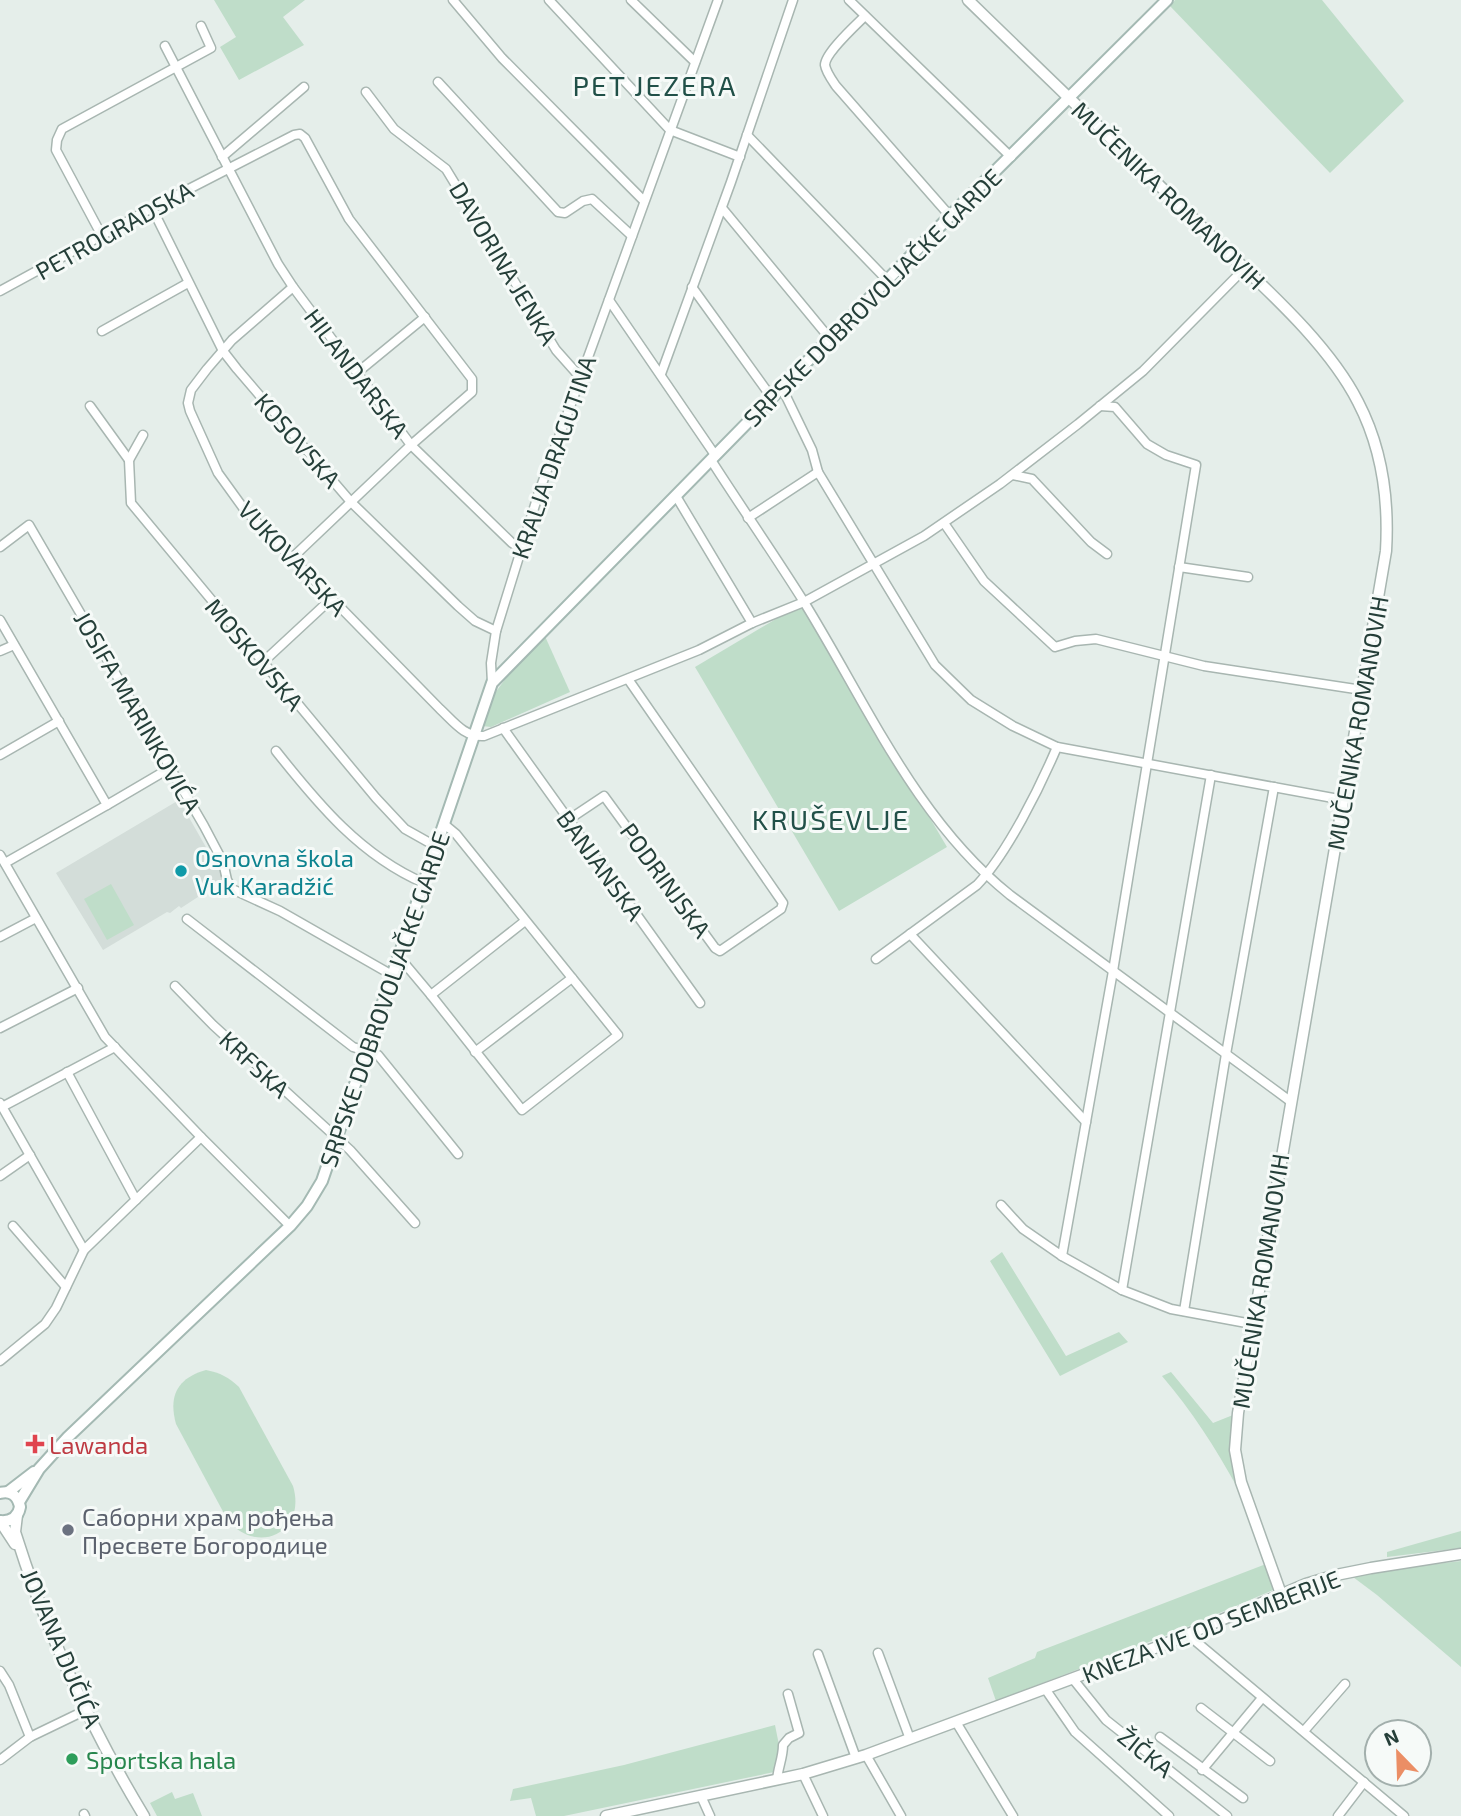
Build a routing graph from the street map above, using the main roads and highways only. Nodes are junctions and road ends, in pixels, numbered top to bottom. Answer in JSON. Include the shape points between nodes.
{"nodes":[{"id":1,"x":1167,"y":0,"type":"edge"},
{"id":2,"x":39,"y":1469,"type":"junction"},
{"id":3,"x":2,"y":1491,"type":"edge"},
{"id":4,"x":19,"y":1502,"type":"junction"},
{"id":5,"x":0,"y":1521,"type":"edge"}],
"edges":[{"from":1,"to":2,"type":"main road","name":"SRPSKE DOBROVOLJAČKE GARDE","via":[[492,683],[322,1181],[290,1226]]},
{"from":2,"to":3,"type":"main road"},
{"from":2,"to":4,"type":"main road"},
{"from":3,"to":4,"type":"main road","via":[[15,1495]]},
{"from":4,"to":5,"type":"main road","via":[[17,1515]]}]}
